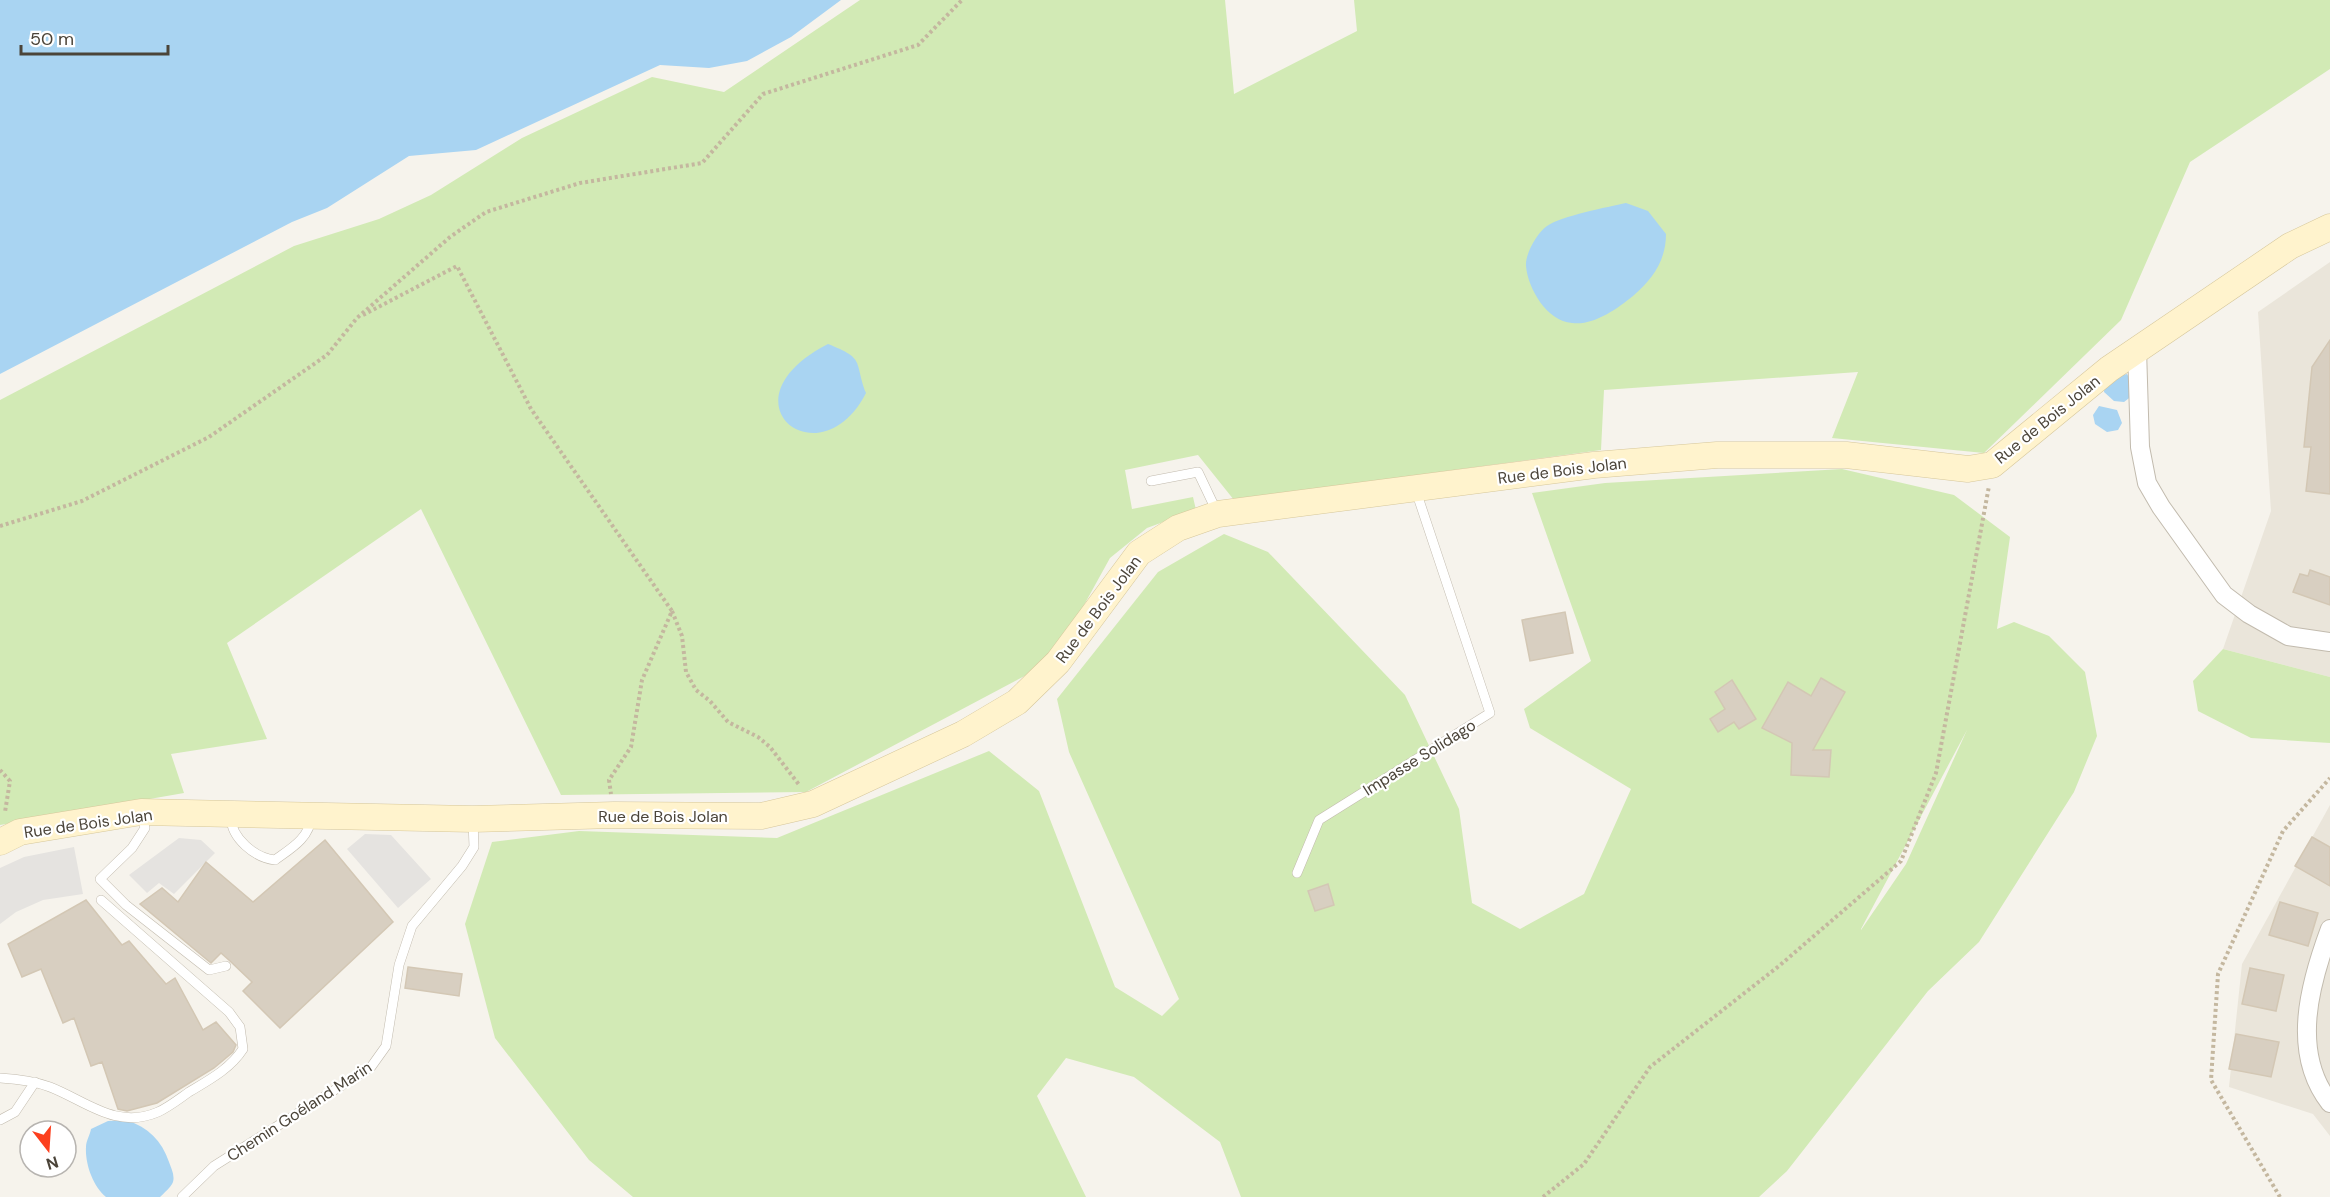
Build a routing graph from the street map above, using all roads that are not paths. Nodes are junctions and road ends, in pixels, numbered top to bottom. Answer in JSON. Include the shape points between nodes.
{"nodes":[{"id":1,"x":2330,"y":227,"type":"edge"},
{"id":2,"x":2137,"y":349,"type":"junction"},
{"id":3,"x":1151,"y":481,"type":"dead end"},
{"id":4,"x":1415,"y":488,"type":"junction"},
{"id":5,"x":1218,"y":514,"type":"junction"},
{"id":6,"x":2330,"y":642,"type":"edge"},
{"id":7,"x":141,"y":812,"type":"junction"},
{"id":8,"x":231,"y":814,"type":"junction"},
{"id":9,"x":311,"y":816,"type":"junction"},
{"id":10,"x":473,"y":819,"type":"junction"},
{"id":11,"x":0,"y":842,"type":"edge"},
{"id":12,"x":1298,"y":873,"type":"dead end"},
{"id":13,"x":101,"y":900,"type":"dead end"},
{"id":14,"x":2330,"y":929,"type":"edge"},
{"id":15,"x":226,"y":966,"type":"dead end"},
{"id":16,"x":0,"y":1078,"type":"edge"},
{"id":17,"x":35,"y":1082,"type":"junction"},
{"id":18,"x":2330,"y":1102,"type":"edge"},
{"id":19,"x":0,"y":1120,"type":"edge"},
{"id":20,"x":182,"y":1197,"type":"edge"}],
"edges":[{"from":1,"to":2,"type":"street","name":"Rue de Bois Jolan","via":[[2290,246]]},
{"from":2,"to":4,"type":"street","name":"Rue de Bois Jolan","via":[[1992,465],[1968,469],[1846,455],[1717,455],[1594,465]]},
{"from":2,"to":6,"type":"street","via":[[2140,447],[2147,483],[2161,507],[2224,595],[2288,636]]},
{"from":3,"to":5,"type":"lane","via":[[1198,472]]},
{"from":4,"to":5,"type":"street","name":"Rue de Bois Jolan"},
{"from":4,"to":12,"type":"lane","name":"Impasse Solidago","via":[[1490,713],[1318,820]]},
{"from":5,"to":10,"type":"street","name":"Rue de Bois Jolan","via":[[1178,528],[1139,553],[1058,662],[1017,702],[963,735],[813,804],[761,816]]},
{"from":7,"to":8,"type":"street","name":"Rue de Bois Jolan"},
{"from":7,"to":11,"type":"street","name":"Rue de Bois Jolan","via":[[20,832]]},
{"from":7,"to":15,"type":"lane","via":[[145,828],[132,848],[100,879],[126,905],[209,970]]},
{"from":8,"to":9,"type":"street","name":"Rue de Bois Jolan"},
{"from":8,"to":9,"type":"lane","via":[[231,826],[237,836],[262,859],[275,861],[311,827]]},
{"from":9,"to":10,"type":"street","name":"Rue de Bois Jolan"},
{"from":10,"to":20,"type":"lane","name":"Chemin Goéland Marin","via":[[474,847],[412,926],[399,965],[386,1046],[371,1067],[214,1166]]},
{"from":13,"to":17,"type":"lane","via":[[229,1012],[240,1027],[243,1049],[218,1074],[158,1112],[144,1116],[102,1113]]},
{"from":14,"to":18,"type":"street","via":[[2313,976],[2308,1005],[2312,1070]]},
{"from":16,"to":17,"type":"lane"},
{"from":17,"to":19,"type":"lane","via":[[15,1112]]}]}
